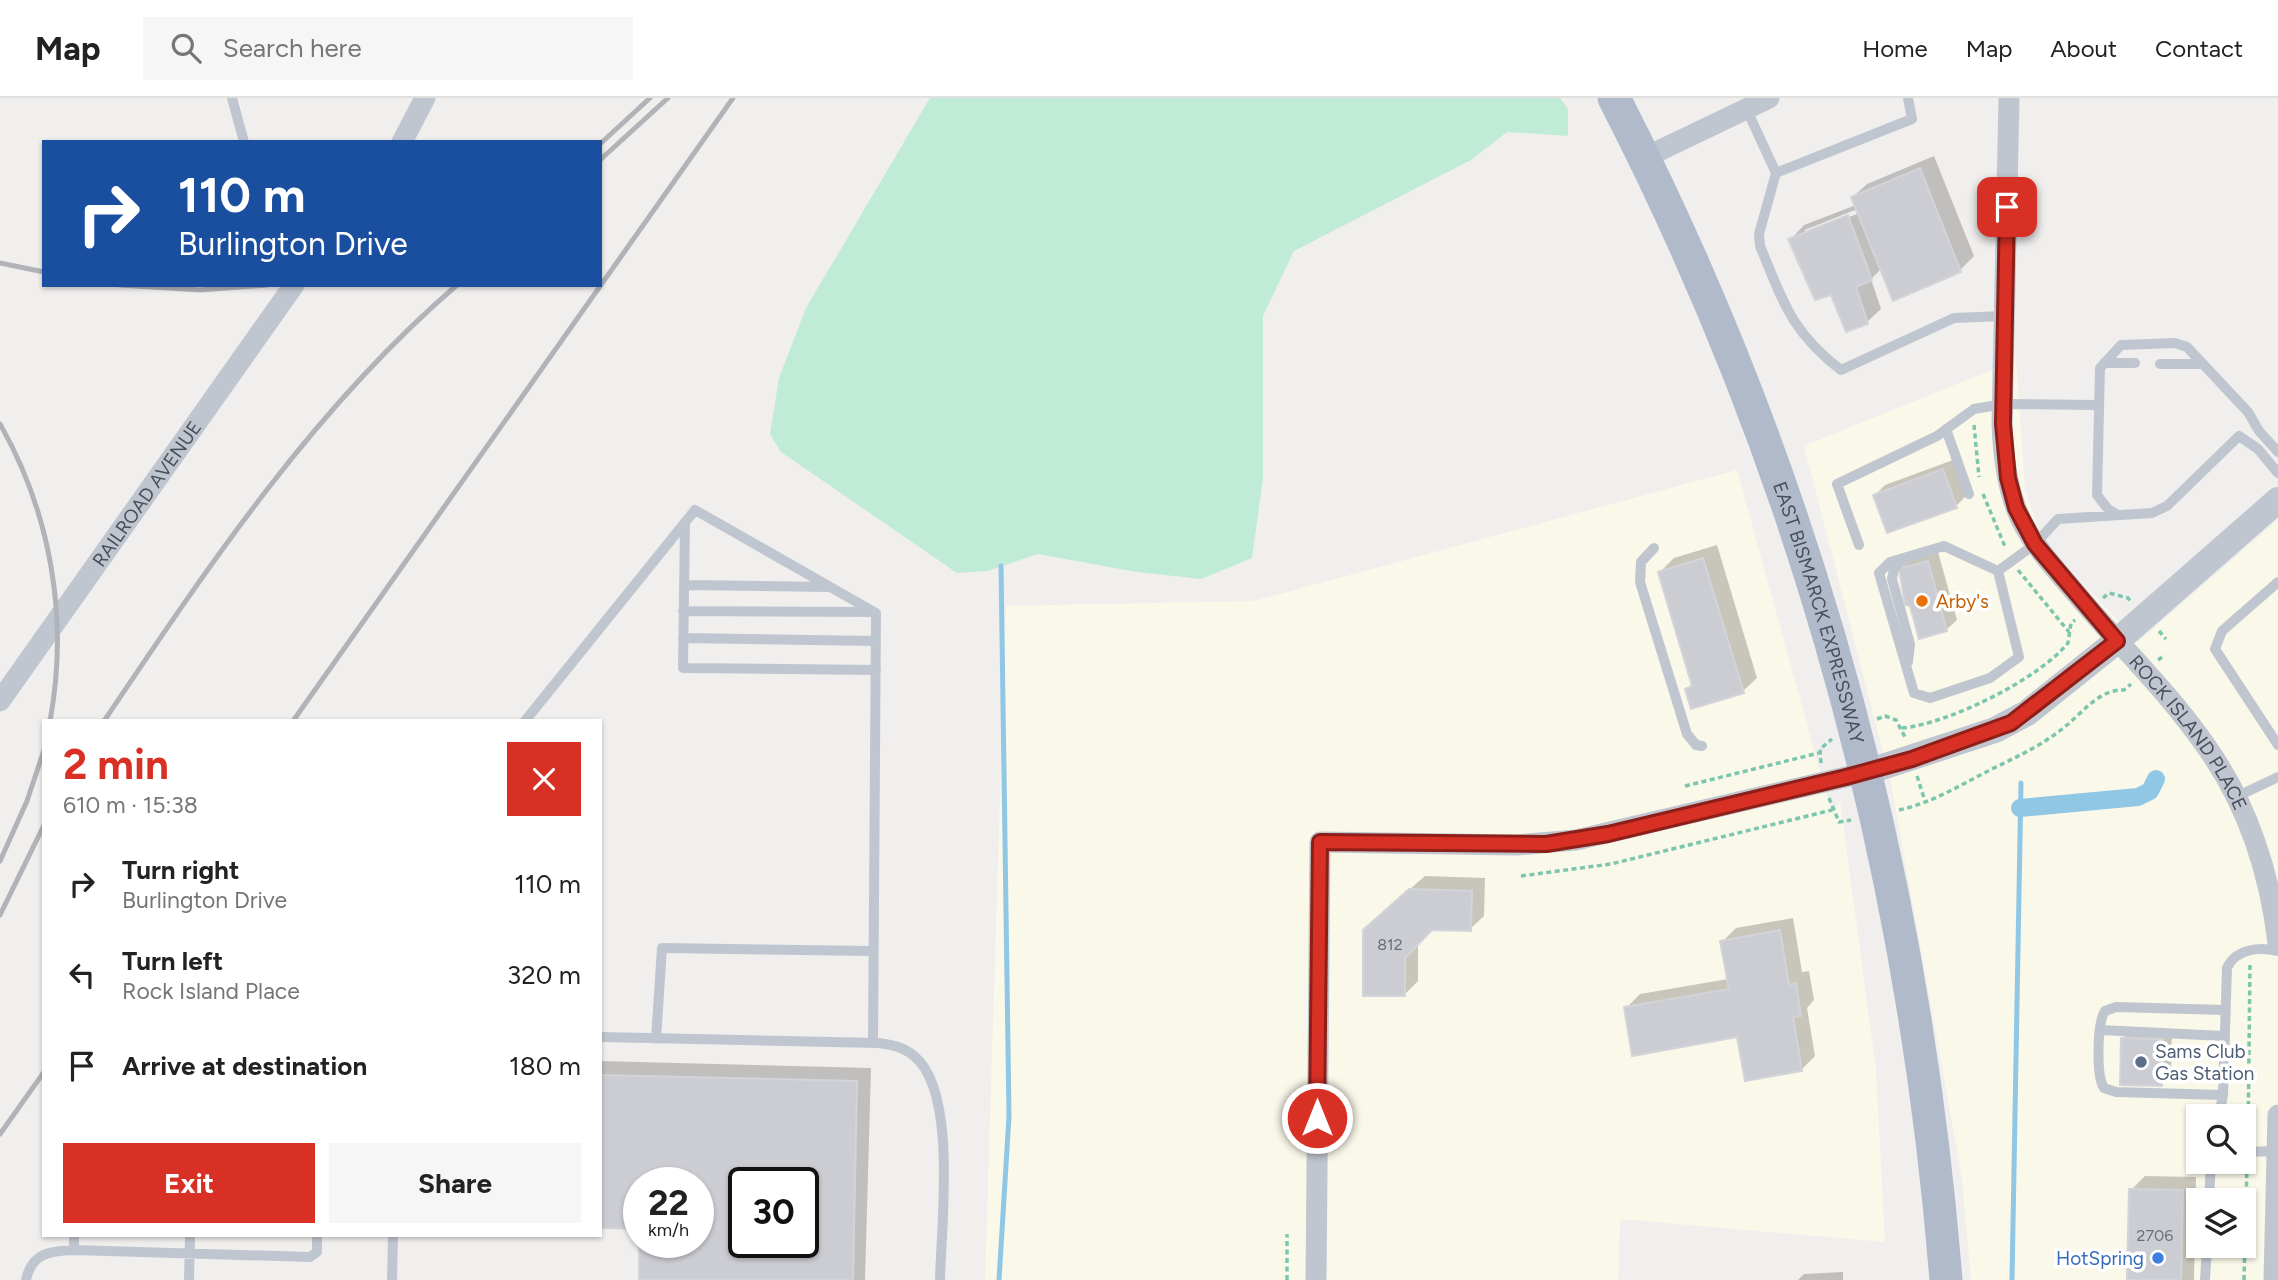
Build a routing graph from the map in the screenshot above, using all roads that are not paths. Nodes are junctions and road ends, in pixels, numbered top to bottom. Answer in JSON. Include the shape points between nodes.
{"nodes":[{"id":1,"x":232,"y":98,"type":"edge"},
{"id":2,"x":425,"y":98,"type":"edge"},
{"id":3,"x":1614,"y":98,"type":"edge"},
{"id":4,"x":1769,"y":98,"type":"edge"},
{"id":5,"x":1908,"y":98,"type":"edge"},
{"id":6,"x":2009,"y":98,"type":"edge"},
{"id":7,"x":1746,"y":108,"type":"junction"},
{"id":8,"x":243,"y":140,"type":"edge"},
{"id":9,"x":403,"y":140,"type":"edge"},
{"id":10,"x":1644,"y":158,"type":"junction"},
{"id":11,"x":1776,"y":173,"type":"junction"},
{"id":12,"x":293,"y":287,"type":"edge"},
{"id":13,"x":2004,"y":316,"type":"junction"},
{"id":14,"x":2104,"y":363,"type":"junction"},
{"id":15,"x":2135,"y":363,"type":"dead end"},
{"id":16,"x":2160,"y":364,"type":"dead end"},
{"id":17,"x":2203,"y":364,"type":"junction"},
{"id":18,"x":2003,"y":404,"type":"junction"},
{"id":19,"x":2098,"y":405,"type":"junction"},
{"id":20,"x":1946,"y":429,"type":"junction"},
{"id":21,"x":2278,"y":452,"type":"edge"},
{"id":22,"x":2278,"y":473,"type":"edge"},
{"id":23,"x":1969,"y":494,"type":"dead end"},
{"id":24,"x":2278,"y":500,"type":"edge"},
{"id":25,"x":2118,"y":514,"type":"junction"},
{"id":26,"x":685,"y":522,"type":"junction"},
{"id":27,"x":2035,"y":544,"type":"junction"},
{"id":28,"x":1858,"y":545,"type":"dead end"},
{"id":29,"x":1654,"y":548,"type":"dead end"},
{"id":30,"x":1998,"y":571,"type":"junction"},
{"id":31,"x":2278,"y":582,"type":"edge"},
{"id":32,"x":684,"y":585,"type":"junction"},
{"id":33,"x":832,"y":587,"type":"junction"},
{"id":34,"x":683,"y":611,"type":"junction"},
{"id":35,"x":876,"y":612,"type":"junction"},
{"id":36,"x":683,"y":638,"type":"junction"},
{"id":37,"x":876,"y":641,"type":"junction"},
{"id":38,"x":2117,"y":641,"type":"junction"},
{"id":39,"x":876,"y":670,"type":"junction"},
{"id":40,"x":0,"y":701,"type":"edge"},
{"id":41,"x":527,"y":719,"type":"edge"},
{"id":42,"x":2278,"y":745,"type":"edge"},
{"id":43,"x":1702,"y":746,"type":"dead end"},
{"id":44,"x":1867,"y":772,"type":"junction"},
{"id":45,"x":2278,"y":777,"type":"edge"},
{"id":46,"x":2236,"y":797,"type":"junction"},
{"id":47,"x":2278,"y":943,"type":"edge"},
{"id":48,"x":873,"y":951,"type":"junction"},
{"id":49,"x":2278,"y":951,"type":"edge"},
{"id":50,"x":2225,"y":1010,"type":"junction"},
{"id":51,"x":2100,"y":1030,"type":"junction"},
{"id":52,"x":2224,"y":1036,"type":"junction"},
{"id":53,"x":602,"y":1037,"type":"edge"},
{"id":54,"x":656,"y":1039,"type":"junction"},
{"id":55,"x":873,"y":1043,"type":"junction"},
{"id":56,"x":2223,"y":1094,"type":"junction"},
{"id":57,"x":2221,"y":1104,"type":"edge"},
{"id":58,"x":2278,"y":1115,"type":"edge"},
{"id":59,"x":2277,"y":1151,"type":"edge"},
{"id":60,"x":2256,"y":1152,"type":"edge"},
{"id":61,"x":2277,"y":1182,"type":"edge"},
{"id":62,"x":74,"y":1237,"type":"edge"},
{"id":63,"x":190,"y":1237,"type":"edge"},
{"id":64,"x":317,"y":1237,"type":"edge"},
{"id":65,"x":393,"y":1237,"type":"edge"},
{"id":66,"x":74,"y":1250,"type":"junction"},
{"id":67,"x":190,"y":1255,"type":"junction"},
{"id":68,"x":2206,"y":1258,"type":"edge"},
{"id":69,"x":26,"y":1280,"type":"edge"},
{"id":70,"x":189,"y":1280,"type":"edge"},
{"id":71,"x":392,"y":1280,"type":"edge"},
{"id":72,"x":940,"y":1280,"type":"edge"},
{"id":73,"x":1316,"y":1280,"type":"edge"},
{"id":74,"x":1945,"y":1280,"type":"edge"},
{"id":75,"x":2205,"y":1280,"type":"edge"},
{"id":76,"x":2274,"y":1280,"type":"edge"}],
"edges":[{"from":1,"to":8,"type":"lane"},
{"from":2,"to":9,"type":"street"},
{"from":3,"to":10,"type":"main road","name":"EAST BISMARCK EXPRESSWAY"},
{"from":4,"to":7,"type":"street"},
{"from":5,"to":11,"type":"lane","via":[[1912,119]]},
{"from":6,"to":13,"type":"street","name":"ROCK ISLAND PLACE"},
{"from":7,"to":10,"type":"street"},
{"from":7,"to":11,"type":"lane"},
{"from":10,"to":44,"type":"main road","name":"EAST BISMARCK EXPRESSWAY","via":[[1716,319],[1771,460],[1825,621]]},
{"from":11,"to":13,"type":"lane","via":[[1759,234],[1760,246],[1790,318],[1820,354],[1841,370],[1954,318]]},
{"from":12,"to":40,"type":"street","name":"RAILROAD AVENUE"},
{"from":13,"to":18,"type":"street","name":"ROCK ISLAND PLACE"},
{"from":14,"to":15,"type":"lane"},
{"from":14,"to":17,"type":"lane","via":[[2121,345],[2175,344],[2187,347]]},
{"from":14,"to":19,"type":"lane"},
{"from":16,"to":17,"type":"lane"},
{"from":17,"to":21,"type":"lane"},
{"from":18,"to":19,"type":"lane"},
{"from":18,"to":20,"type":"lane","via":[[1974,409]]},
{"from":18,"to":27,"type":"street","name":"ROCK ISLAND PLACE","via":[[2008,478],[2016,508]]},
{"from":19,"to":25,"type":"lane","via":[[2097,495]]},
{"from":20,"to":23,"type":"lane"},
{"from":20,"to":28,"type":"lane","via":[[1837,484]]},
{"from":22,"to":25,"type":"lane","via":[[2258,449],[2239,436],[2167,506],[2152,513]]},
{"from":24,"to":38,"type":"street"},
{"from":25,"to":27,"type":"lane","via":[[2058,519]]},
{"from":26,"to":32,"type":"lane"},
{"from":26,"to":33,"type":"lane","via":[[695,510]]},
{"from":26,"to":41,"type":"lane"},
{"from":27,"to":30,"type":"lane"},
{"from":27,"to":38,"type":"street","name":"ROCK ISLAND PLACE"},
{"from":29,"to":43,"type":"lane","via":[[1641,562],[1640,582],[1687,734]]},
{"from":30,"to":30,"type":"lane","via":[[1944,546],[1890,562],[1879,573],[1914,693],[1930,698],[1990,678],[2019,657]]},
{"from":31,"to":42,"type":"lane","via":[[2222,631],[2216,649]]},
{"from":32,"to":33,"type":"lane"},
{"from":32,"to":34,"type":"lane"},
{"from":33,"to":35,"type":"lane"},
{"from":34,"to":35,"type":"lane"},
{"from":34,"to":36,"type":"lane"},
{"from":35,"to":37,"type":"lane"},
{"from":36,"to":37,"type":"lane"},
{"from":36,"to":39,"type":"lane","via":[[683,668]]},
{"from":37,"to":39,"type":"lane"},
{"from":38,"to":44,"type":"street","via":[[2011,723]]},
{"from":38,"to":46,"type":"street","name":"ROCK ISLAND PLACE","via":[[2208,749]]},
{"from":39,"to":48,"type":"lane"},
{"from":44,"to":73,"type":"street","via":[[1566,841],[1517,845],[1320,842]]},
{"from":44,"to":74,"type":"main road","name":"EAST BISMARCK EXPRESSWAY","via":[[1921,1046]]},
{"from":45,"to":46,"type":"lane"},
{"from":46,"to":47,"type":"street","name":"ROCK ISLAND PLACE","via":[[2264,873]]},
{"from":48,"to":54,"type":"lane","via":[[662,948]]},
{"from":48,"to":55,"type":"lane"},
{"from":49,"to":50,"type":"lane","via":[[2249,950],[2234,958],[2227,968]]},
{"from":50,"to":51,"type":"lane","via":[[2116,1007],[2105,1011]]},
{"from":50,"to":52,"type":"lane"},
{"from":51,"to":52,"type":"lane"},
{"from":51,"to":56,"type":"lane","via":[[2099,1076],[2104,1088],[2116,1093]]},
{"from":52,"to":56,"type":"lane"},
{"from":53,"to":54,"type":"lane"},
{"from":54,"to":55,"type":"lane"},
{"from":55,"to":72,"type":"lane","via":[[898,1046],[916,1056],[935,1093],[944,1135]]},
{"from":56,"to":57,"type":"lane"},
{"from":58,"to":59,"type":"street"},
{"from":59,"to":60,"type":"lane"},
{"from":59,"to":61,"type":"street"},
{"from":61,"to":76,"type":"street"},
{"from":62,"to":66,"type":"lane"},
{"from":63,"to":67,"type":"lane"},
{"from":64,"to":67,"type":"lane","via":[[317,1252],[310,1257]]},
{"from":65,"to":71,"type":"lane"},
{"from":66,"to":67,"type":"lane"},
{"from":66,"to":69,"type":"lane","via":[[49,1251],[35,1259]]},
{"from":67,"to":70,"type":"lane"},
{"from":68,"to":75,"type":"lane"}]}
